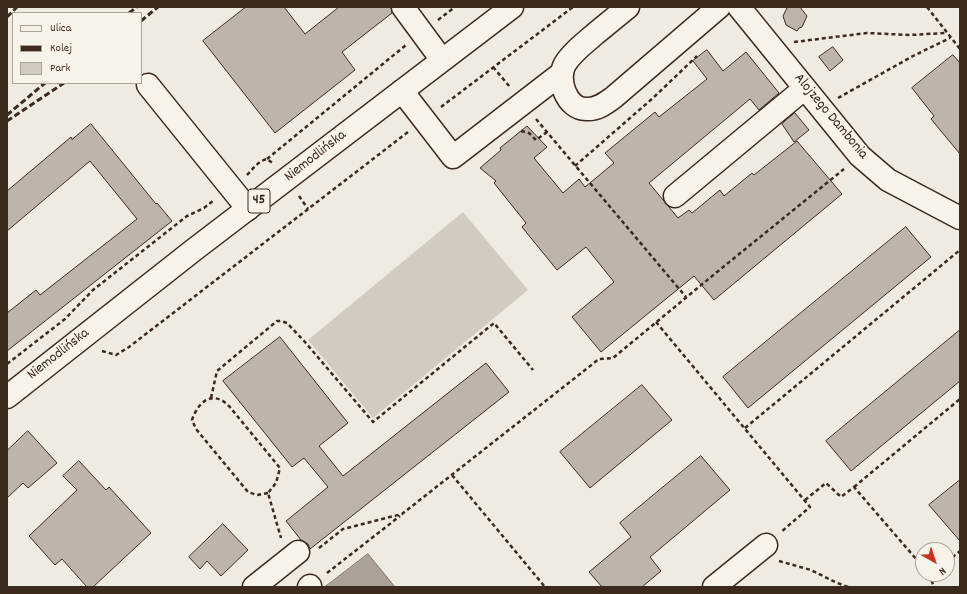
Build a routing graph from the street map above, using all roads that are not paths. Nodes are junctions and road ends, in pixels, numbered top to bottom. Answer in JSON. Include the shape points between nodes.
{"nodes":[{"id":1,"x":403,"y":7,"type":"edge"},
{"id":2,"x":512,"y":7,"type":"edge"},
{"id":3,"x":628,"y":7,"type":"edge"},
{"id":4,"x":719,"y":7,"type":"edge"},
{"id":5,"x":739,"y":7,"type":"edge"},
{"id":6,"x":442,"y":60,"type":"junction"},
{"id":7,"x":562,"y":73,"type":"junction"},
{"id":8,"x":148,"y":85,"type":"dead end"},
{"id":9,"x":805,"y":88,"type":"junction"},
{"id":10,"x":402,"y":91,"type":"junction"},
{"id":11,"x":675,"y":196,"type":"dead end"},
{"id":12,"x":248,"y":209,"type":"junction"},
{"id":13,"x":960,"y":218,"type":"edge"},
{"id":14,"x":7,"y":397,"type":"edge"},
{"id":15,"x":290,"y":546,"type":"road end"},
{"id":16,"x":759,"y":551,"type":"road end"},
{"id":17,"x":254,"y":587,"type":"edge"},
{"id":18,"x":714,"y":587,"type":"edge"}],
"edges":[{"from":1,"to":6,"type":"main road"},
{"from":2,"to":6,"type":"main road","name":"Niemodlińska","number":"45"},
{"from":3,"to":7,"type":"main road","via":[[573,53]]},
{"from":4,"to":7,"type":"main road","via":[[614,97],[595,108],[577,107],[565,94]]},
{"from":5,"to":9,"type":"main road","name":"Alojzego Dambonia"},
{"from":6,"to":10,"type":"main road","name":"Niemodlińska","number":"45"},
{"from":7,"to":10,"type":"main road","via":[[453,157]]},
{"from":8,"to":12,"type":"main road"},
{"from":9,"to":11,"type":"main road"},
{"from":9,"to":13,"type":"main road","name":"Alojzego Dambonia","via":[[860,156],[888,180]]},
{"from":10,"to":12,"type":"main road","name":"Niemodlińska","number":"45"},
{"from":12,"to":14,"type":"main road","name":"Niemodlińska","number":"45"},
{"from":15,"to":17,"type":"main road"},
{"from":16,"to":18,"type":"main road"}]}
